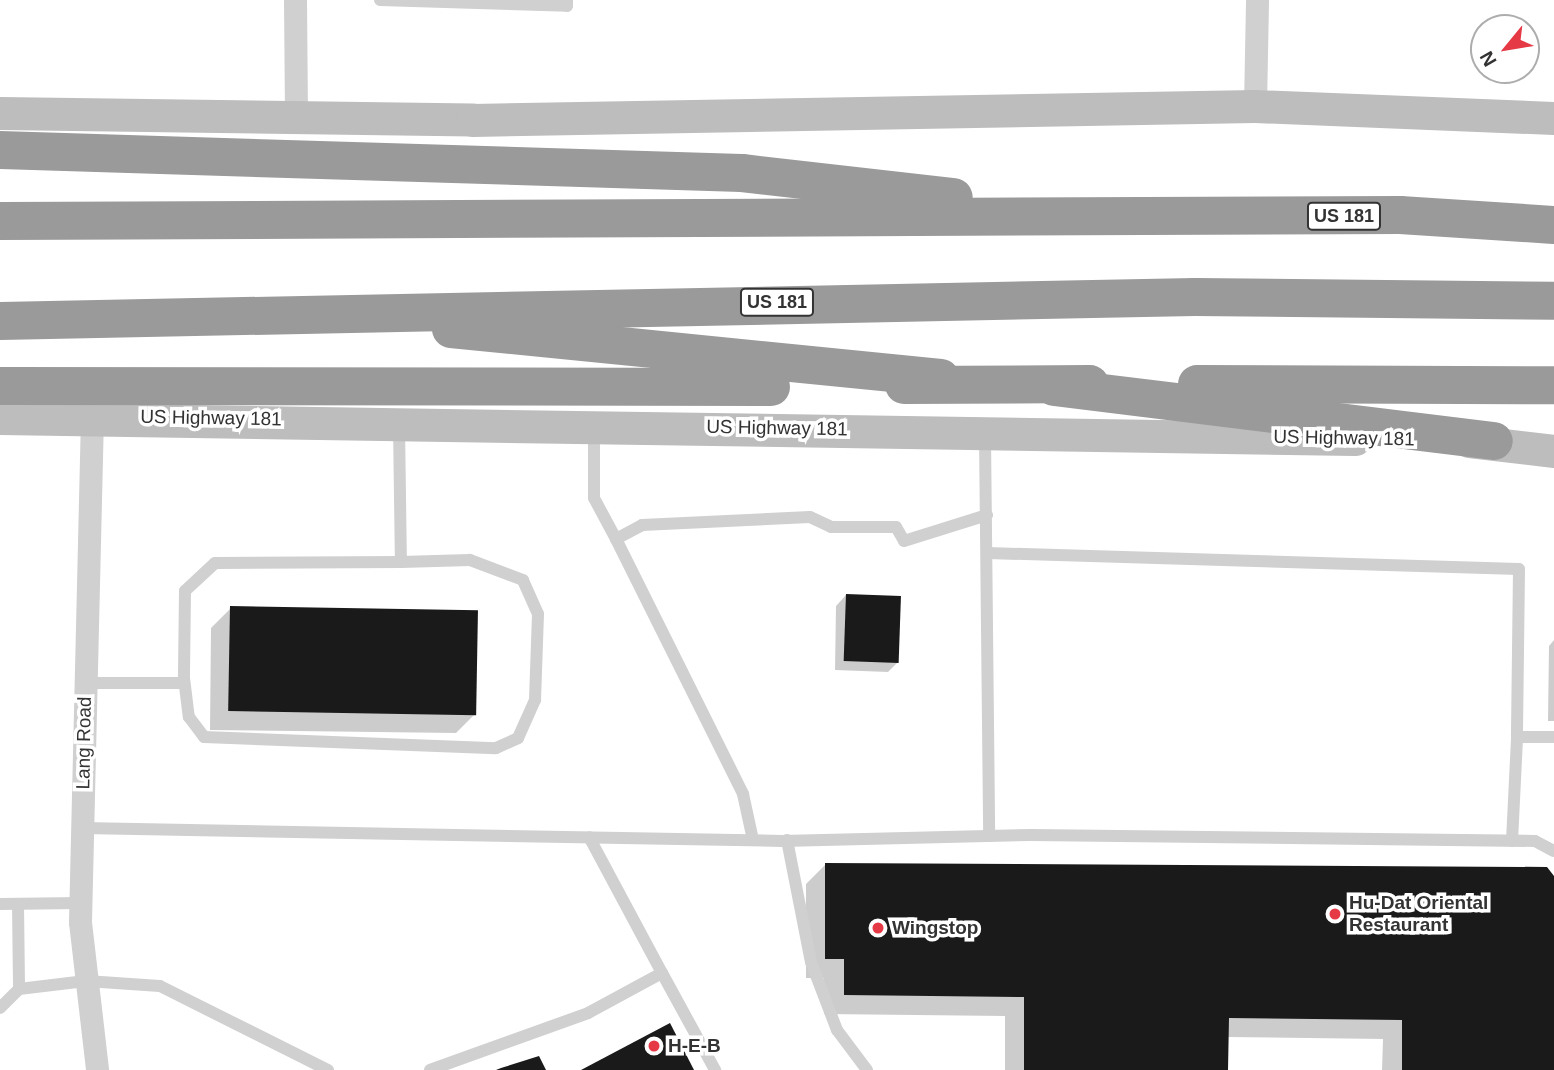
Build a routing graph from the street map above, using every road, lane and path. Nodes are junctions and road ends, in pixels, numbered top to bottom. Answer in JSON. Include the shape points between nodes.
{"nodes":[{"id":1,"x":295,"y":0,"type":"edge"},
{"id":2,"x":380,"y":0,"type":"edge"},
{"id":3,"x":567,"y":0,"type":"edge"},
{"id":4,"x":1257,"y":0,"type":"edge"},
{"id":5,"x":1255,"y":106,"type":"junction"},
{"id":6,"x":0,"y":113,"type":"edge"},
{"id":7,"x":296,"y":117,"type":"junction"},
{"id":8,"x":1554,"y":118,"type":"edge"},
{"id":9,"x":0,"y":150,"type":"edge"},
{"id":10,"x":1133,"y":217,"type":"junction"},
{"id":11,"x":0,"y":221,"type":"edge"},
{"id":12,"x":1554,"y":225,"type":"edge"},
{"id":13,"x":1554,"y":301,"type":"edge"},
{"id":14,"x":313,"y":313,"type":"junction"},
{"id":15,"x":0,"y":321,"type":"edge"},
{"id":16,"x":1554,"y":385,"type":"edge"},
{"id":17,"x":0,"y":386,"type":"edge"},
{"id":18,"x":92,"y":416,"type":"junction"},
{"id":19,"x":0,"y":418,"type":"edge"},
{"id":20,"x":398,"y":422,"type":"junction"},
{"id":21,"x":594,"y":425,"type":"junction"},
{"id":22,"x":985,"y":432,"type":"junction"},
{"id":23,"x":1494,"y":441,"type":"junction"},
{"id":24,"x":1554,"y":452,"type":"edge"},
{"id":25,"x":987,"y":515,"type":"junction"},
{"id":26,"x":616,"y":538,"type":"junction"},
{"id":27,"x":988,"y":553,"type":"junction"},
{"id":28,"x":401,"y":562,"type":"junction"},
{"id":29,"x":85,"y":683,"type":"junction"},
{"id":30,"x":184,"y":683,"type":"junction"},
{"id":31,"x":1517,"y":737,"type":"junction"},
{"id":32,"x":1554,"y":737,"type":"edge"},
{"id":33,"x":82,"y":828,"type":"junction"},
{"id":34,"x":989,"y":836,"type":"junction"},
{"id":35,"x":589,"y":837,"type":"junction"},
{"id":36,"x":753,"y":840,"type":"junction"},
{"id":37,"x":787,"y":840,"type":"junction"},
{"id":38,"x":1512,"y":841,"type":"junction"},
{"id":39,"x":1554,"y":851,"type":"edge"},
{"id":40,"x":81,"y":903,"type":"junction"},
{"id":41,"x":0,"y":904,"type":"edge"},
{"id":42,"x":18,"y":904,"type":"junction"},
{"id":43,"x":662,"y":973,"type":"junction"},
{"id":44,"x":86,"y":981,"type":"junction"},
{"id":45,"x":19,"y":989,"type":"junction"},
{"id":46,"x":0,"y":1009,"type":"edge"},
{"id":47,"x":88,"y":1069,"type":"edge"},
{"id":48,"x":328,"y":1070,"type":"edge"},
{"id":49,"x":430,"y":1070,"type":"edge"},
{"id":50,"x":715,"y":1070,"type":"edge"},
{"id":51,"x":867,"y":1070,"type":"edge"}],
"edges":[{"from":1,"to":7,"type":"street"},
{"from":2,"to":3,"type":"lane","via":[[567,6]]},
{"from":4,"to":5,"type":"street"},
{"from":5,"to":7,"type":"main road","via":[[472,120]]},
{"from":5,"to":8,"type":"main road"},
{"from":6,"to":7,"type":"main road"},
{"from":9,"to":10,"type":"highway","via":[[743,173]]},
{"from":10,"to":11,"type":"highway","number":"US 181"},
{"from":10,"to":12,"type":"highway","number":"US 181","via":[[1400,215]]},
{"from":13,"to":14,"type":"highway","number":"US 181","via":[[1195,297]]},
{"from":14,"to":15,"type":"highway","number":"US 181"},
{"from":14,"to":23,"type":"highway","via":[[750,363],[1059,388]]},
{"from":16,"to":17,"type":"highway","bridge":true},
{"from":18,"to":19,"type":"main road","name":"US Highway 181"},
{"from":18,"to":20,"type":"main road","name":"US Highway 181"},
{"from":18,"to":29,"type":"street","name":"Lang Road"},
{"from":20,"to":21,"type":"main road","name":"US Highway 181"},
{"from":20,"to":28,"type":"lane"},
{"from":21,"to":22,"type":"main road","name":"US Highway 181"},
{"from":21,"to":26,"type":"lane","via":[[594,498]]},
{"from":22,"to":23,"type":"main road","name":"US Highway 181"},
{"from":22,"to":25,"type":"lane"},
{"from":23,"to":24,"type":"main road","name":"US Highway 181"},
{"from":25,"to":26,"type":"lane","via":[[904,541],[896,527],[831,527],[810,517],[642,525]]},
{"from":25,"to":27,"type":"lane"},
{"from":26,"to":36,"type":"lane","via":[[743,794]]},
{"from":27,"to":31,"type":"lane","via":[[1519,569]]},
{"from":27,"to":34,"type":"lane"},
{"from":28,"to":30,"type":"lane","via":[[215,563],[185,591]]},
{"from":28,"to":30,"type":"lane","via":[[470,559],[523,580],[538,614],[535,701],[518,738],[496,748],[237,742],[204,737],[189,717]]},
{"from":29,"to":30,"type":"lane"},
{"from":29,"to":33,"type":"street","name":"Lang Road"},
{"from":31,"to":32,"type":"lane"},
{"from":31,"to":38,"type":"lane"},
{"from":33,"to":35,"type":"lane"},
{"from":33,"to":40,"type":"street","name":"Lang Road"},
{"from":34,"to":37,"type":"lane"},
{"from":34,"to":38,"type":"lane"},
{"from":35,"to":36,"type":"lane"},
{"from":35,"to":43,"type":"lane"},
{"from":36,"to":37,"type":"lane"},
{"from":37,"to":51,"type":"lane","via":[[811,962],[837,1030]]},
{"from":38,"to":39,"type":"lane","via":[[1535,841]]},
{"from":40,"to":42,"type":"lane"},
{"from":40,"to":44,"type":"street","name":"Lang Road"},
{"from":41,"to":42,"type":"lane"},
{"from":42,"to":45,"type":"lane"},
{"from":43,"to":49,"type":"lane","via":[[588,1013]]},
{"from":43,"to":50,"type":"lane"},
{"from":44,"to":45,"type":"lane"},
{"from":44,"to":47,"type":"street","name":"Lang Road"},
{"from":44,"to":48,"type":"lane","via":[[160,986]]},
{"from":45,"to":46,"type":"lane"}]}
